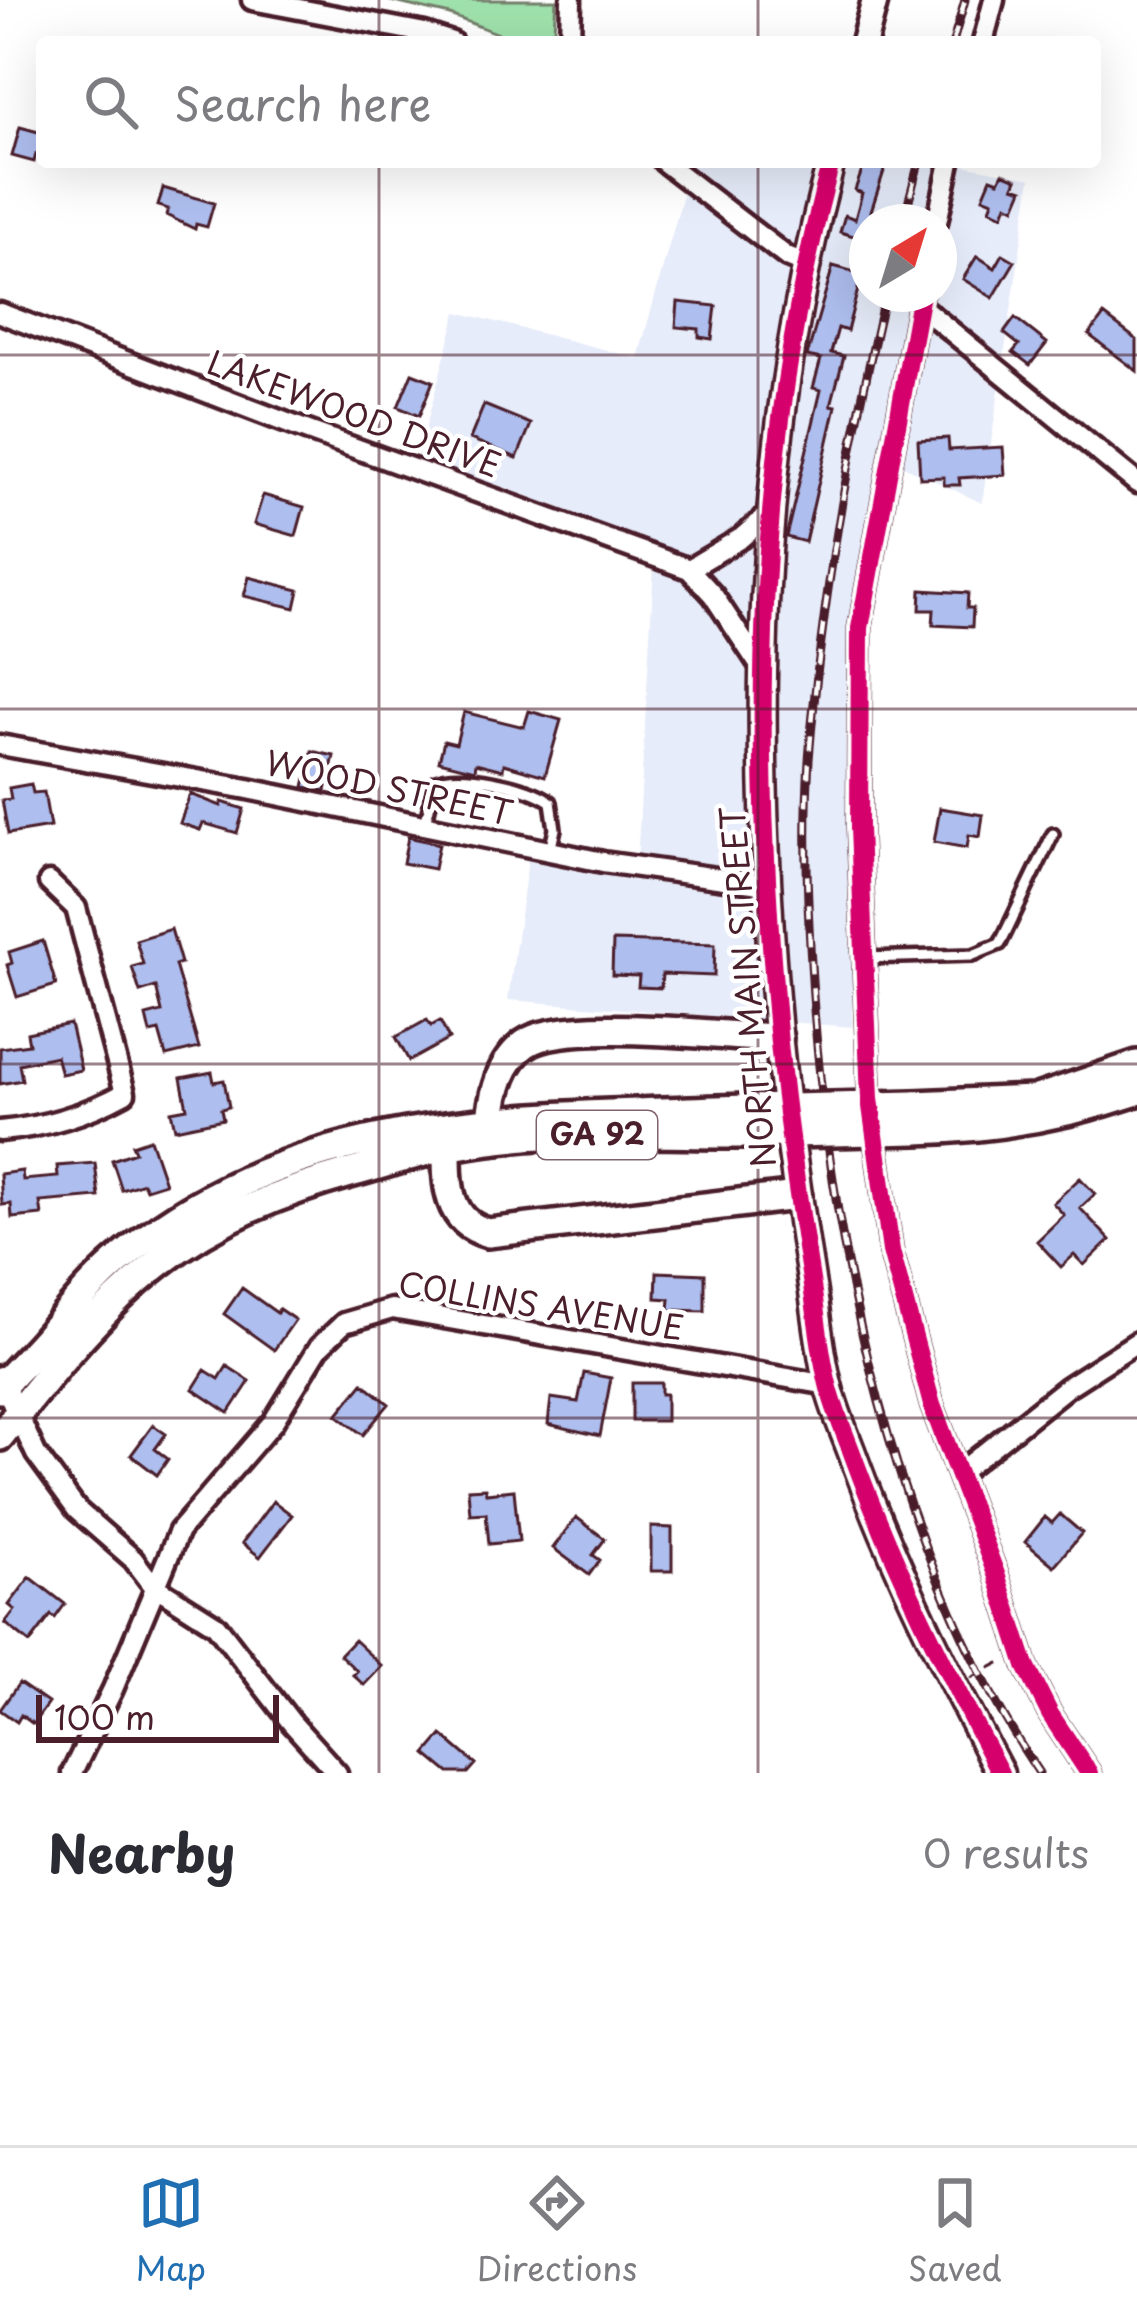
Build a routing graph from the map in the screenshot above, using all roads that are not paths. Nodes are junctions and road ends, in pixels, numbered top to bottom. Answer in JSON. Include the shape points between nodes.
{"nodes":[{"id":1,"x":252,"y":0,"type":"edge"},
{"id":2,"x":571,"y":0,"type":"edge"},
{"id":3,"x":875,"y":0,"type":"edge"},
{"id":4,"x":994,"y":0,"type":"edge"},
{"id":5,"x":434,"y":36,"type":"edge"},
{"id":6,"x":570,"y":36,"type":"edge"},
{"id":7,"x":866,"y":36,"type":"edge"},
{"id":8,"x":985,"y":36,"type":"edge"},
{"id":9,"x":672,"y":168,"type":"edge"},
{"id":10,"x":829,"y":168,"type":"edge"},
{"id":11,"x":949,"y":168,"type":"edge"},
{"id":12,"x":941,"y":204,"type":"edge"},
{"id":13,"x":804,"y":264,"type":"junction"},
{"id":14,"x":918,"y":312,"type":"edge"},
{"id":15,"x":934,"y":312,"type":"edge"},
{"id":16,"x":0,"y":313,"type":"edge"},
{"id":17,"x":1137,"y":483,"type":"edge"},
{"id":18,"x":769,"y":514,"type":"junction"},
{"id":19,"x":689,"y":569,"type":"junction"},
{"id":20,"x":760,"y":666,"type":"junction"},
{"id":21,"x":0,"y":745,"type":"edge"},
{"id":22,"x":425,"y":826,"type":"junction"},
{"id":23,"x":1053,"y":834,"type":"dead end"},
{"id":24,"x":550,"y":851,"type":"junction"},
{"id":25,"x":50,"y":882,"type":"dead end"},
{"id":26,"x":767,"y":884,"type":"junction"},
{"id":27,"x":864,"y":958,"type":"junction"},
{"id":28,"x":778,"y":1038,"type":"junction"},
{"id":29,"x":1137,"y":1065,"type":"edge"},
{"id":30,"x":1137,"y":1091,"type":"edge"},
{"id":31,"x":916,"y":1117,"type":"junction"},
{"id":32,"x":491,"y":1119,"type":"junction"},
{"id":33,"x":746,"y":1121,"type":"junction"},
{"id":34,"x":0,"y":1131,"type":"edge"},
{"id":35,"x":447,"y":1147,"type":"junction"},
{"id":36,"x":797,"y":1196,"type":"junction"},
{"id":37,"x":1137,"y":1342,"type":"edge"},
{"id":38,"x":2,"y":1382,"type":"edge"},
{"id":39,"x":828,"y":1385,"type":"junction"},
{"id":40,"x":9,"y":1425,"type":"edge"},
{"id":41,"x":959,"y":1473,"type":"junction"},
{"id":42,"x":153,"y":1585,"type":"junction"},
{"id":43,"x":72,"y":1773,"type":"edge"},
{"id":44,"x":337,"y":1773,"type":"edge"},
{"id":45,"x":1000,"y":1773,"type":"edge"},
{"id":46,"x":1089,"y":1773,"type":"edge"}],
"edges":[{"from":1,"to":5,"type":"street"},
{"from":2,"to":6,"type":"street"},
{"from":3,"to":7,"type":"main road"},
{"from":4,"to":8,"type":"street"},
{"from":9,"to":13,"type":"street"},
{"from":10,"to":13,"type":"main road","name":"NORTH MAIN STREET"},
{"from":11,"to":12,"type":"street"},
{"from":13,"to":18,"type":"main road","name":"NORTH MAIN STREET"},
{"from":14,"to":27,"type":"street","via":[[860,628]]},
{"from":15,"to":17,"type":"street"},
{"from":16,"to":19,"type":"street","name":"LAKEWOOD DRIVE"},
{"from":18,"to":19,"type":"street"},
{"from":18,"to":20,"type":"main road","name":"NORTH MAIN STREET"},
{"from":19,"to":20,"type":"street"},
{"from":20,"to":26,"type":"main road","name":"NORTH MAIN STREET"},
{"from":21,"to":22,"type":"street","name":"WOOD STREET"},
{"from":22,"to":24,"type":"street","name":"WOOD STREET"},
{"from":22,"to":24,"type":"lane","via":[[435,782],[446,776],[496,783],[551,802]]},
{"from":23,"to":27,"type":"lane","via":[[1000,944],[973,955]]},
{"from":24,"to":26,"type":"street","name":"WOOD STREET"},
{"from":25,"to":34,"type":"street","via":[[76,908],[125,1093],[96,1109]]},
{"from":26,"to":28,"type":"main road","name":"NORTH MAIN STREET"},
{"from":27,"to":41,"type":"street","via":[[870,1100],[891,1251]]},
{"from":28,"to":32,"type":"main road","via":[[542,1034],[508,1061]]},
{"from":28,"to":36,"type":"main road","name":"NORTH MAIN STREET"},
{"from":29,"to":31,"type":"main road","number":"GA 92","via":[[1034,1100]]},
{"from":30,"to":31,"type":"main road","number":"GA 92","via":[[1050,1118],[963,1129]]},
{"from":31,"to":33,"type":"main road","number":"GA 92","bridge":true},
{"from":32,"to":33,"type":"main road","number":"GA 92"},
{"from":32,"to":38,"type":"main road","number":"GA 92","via":[[347,1143],[223,1191],[118,1261]]},
{"from":33,"to":35,"type":"main road","number":"GA 92"},
{"from":35,"to":36,"type":"main road","via":[[456,1211],[488,1233]]},
{"from":35,"to":40,"type":"main road","number":"GA 92","via":[[298,1188],[232,1216],[162,1260],[101,1314]]},
{"from":36,"to":39,"type":"main road","name":"NORTH MAIN STREET"},
{"from":37,"to":41,"type":"street"},
{"from":38,"to":40,"type":"street"},
{"from":39,"to":42,"type":"street","name":"COLLINS AVENUE","via":[[392,1309],[359,1316],[319,1347],[273,1422],[178,1531]]},
{"from":39,"to":45,"type":"main road","name":"NORTH MAIN STREET","via":[[930,1641]]},
{"from":40,"to":42,"type":"street"},
{"from":41,"to":46,"type":"street","via":[[1021,1652]]},
{"from":42,"to":43,"type":"street","name":"COLLINS AVENUE"},
{"from":42,"to":44,"type":"street","via":[[216,1625]]}]}
